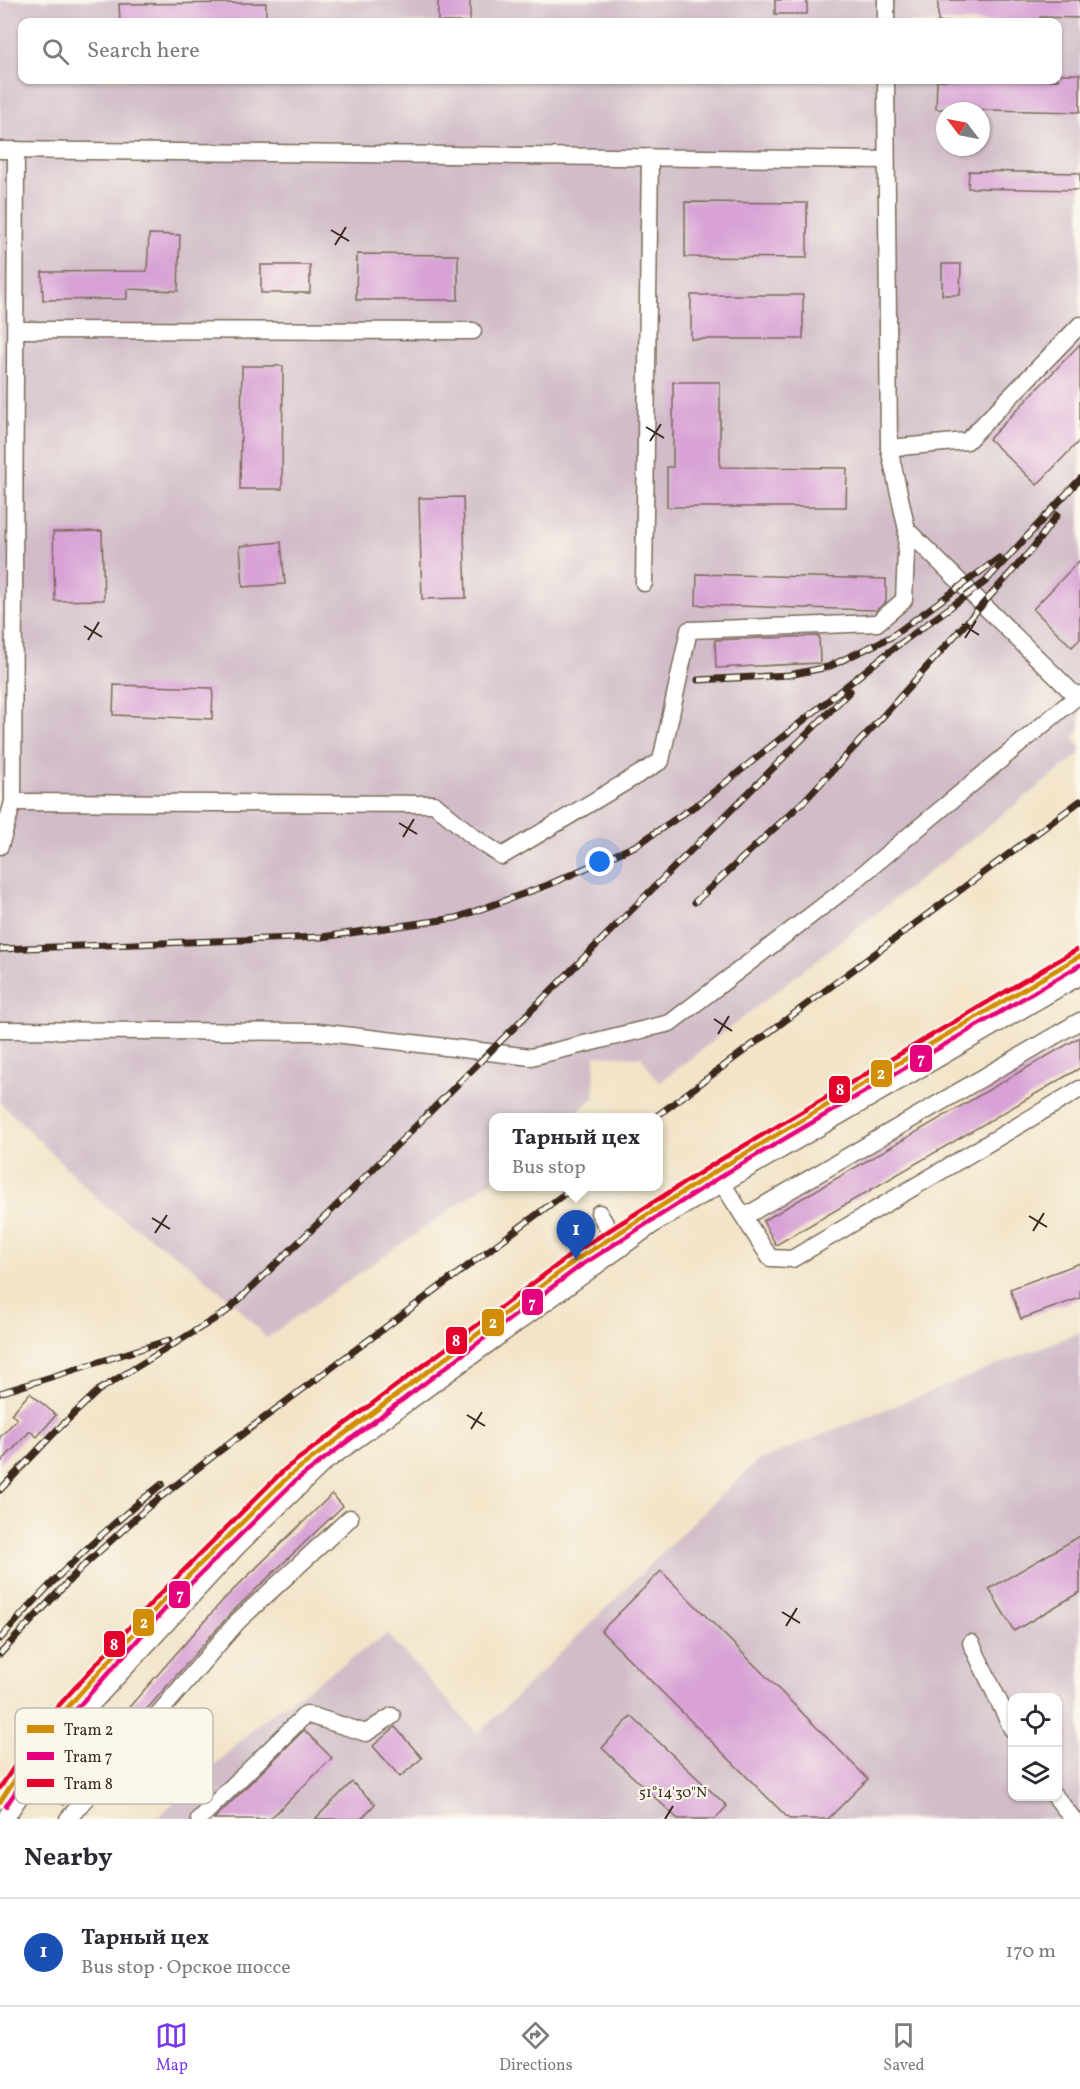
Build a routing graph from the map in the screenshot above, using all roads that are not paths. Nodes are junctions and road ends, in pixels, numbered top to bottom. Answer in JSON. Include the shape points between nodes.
{"nodes":[{"id":1,"x":886,"y":0,"type":"edge"},
{"id":2,"x":886,"y":18,"type":"edge"},
{"id":3,"x":886,"y":84,"type":"edge"},
{"id":4,"x":8,"y":150,"type":"edge"},
{"id":5,"x":650,"y":157,"type":"junction"},
{"id":6,"x":885,"y":159,"type":"junction"},
{"id":7,"x":1080,"y":325,"type":"edge"},
{"id":8,"x":16,"y":330,"type":"junction"},
{"id":9,"x":473,"y":331,"type":"dead end"},
{"id":10,"x":8,"y":406,"type":"edge"},
{"id":11,"x":889,"y":448,"type":"junction"},
{"id":12,"x":907,"y":530,"type":"junction"},
{"id":13,"x":644,"y":583,"type":"dead end"},
{"id":14,"x":1079,"y":696,"type":"edge"},
{"id":15,"x":13,"y":802,"type":"junction"},
{"id":16,"x":0,"y":846,"type":"edge"},
{"id":17,"x":1080,"y":976,"type":"edge"},
{"id":18,"x":1080,"y":1021,"type":"edge"},
{"id":19,"x":0,"y":1030,"type":"edge"},
{"id":20,"x":1080,"y":1089,"type":"edge"},
{"id":21,"x":722,"y":1183,"type":"junction"},
{"id":22,"x":599,"y":1213,"type":"dead end"},
{"id":23,"x":744,"y":1217,"type":"junction"},
{"id":24,"x":620,"y":1249,"type":"junction"},
{"id":25,"x":350,"y":1518,"type":"dead end"},
{"id":26,"x":971,"y":1643,"type":"dead end"},
{"id":27,"x":88,"y":1708,"type":"edge"},
{"id":28,"x":163,"y":1708,"type":"edge"},
{"id":29,"x":392,"y":1716,"type":"dead end"},
{"id":30,"x":1008,"y":1721,"type":"edge"},
{"id":31,"x":1058,"y":1801,"type":"edge"},
{"id":32,"x":15,"y":1804,"type":"edge"},
{"id":33,"x":81,"y":1804,"type":"edge"},
{"id":34,"x":5,"y":1819,"type":"edge"},
{"id":35,"x":68,"y":1819,"type":"edge"},
{"id":36,"x":199,"y":1819,"type":"edge"},
{"id":37,"x":1073,"y":1819,"type":"edge"}],
"edges":[{"from":1,"to":2,"type":"street"},
{"from":3,"to":6,"type":"street"},
{"from":4,"to":5,"type":"street"},
{"from":4,"to":8,"type":"street"},
{"from":5,"to":6,"type":"street"},
{"from":5,"to":13,"type":"street"},
{"from":6,"to":11,"type":"street"},
{"from":7,"to":11,"type":"street","via":[[967,441]]},
{"from":8,"to":9,"type":"street"},
{"from":8,"to":10,"type":"street"},
{"from":10,"to":15,"type":"street"},
{"from":11,"to":12,"type":"street"},
{"from":12,"to":14,"type":"street"},
{"from":12,"to":15,"type":"street","via":[[904,600],[877,623],[688,630],[661,761],[502,856],[434,804]]},
{"from":14,"to":19,"type":"street","via":[[840,893],[670,1023],[531,1057],[318,1032]]},
{"from":15,"to":16,"type":"street"},
{"from":17,"to":21,"type":"street"},
{"from":18,"to":23,"type":"street"},
{"from":20,"to":23,"type":"street","via":[[792,1259],[770,1258]]},
{"from":21,"to":23,"type":"street"},
{"from":21,"to":24,"type":"street"},
{"from":22,"to":24,"type":"street"},
{"from":24,"to":27,"type":"street","via":[[324,1464],[237,1547]]},
{"from":25,"to":28,"type":"street","via":[[238,1621]]},
{"from":26,"to":30,"type":"street"},
{"from":29,"to":36,"type":"street","via":[[366,1733],[306,1714]]},
{"from":31,"to":37,"type":"street"},
{"from":32,"to":34,"type":"street"},
{"from":33,"to":35,"type":"street"}]}
